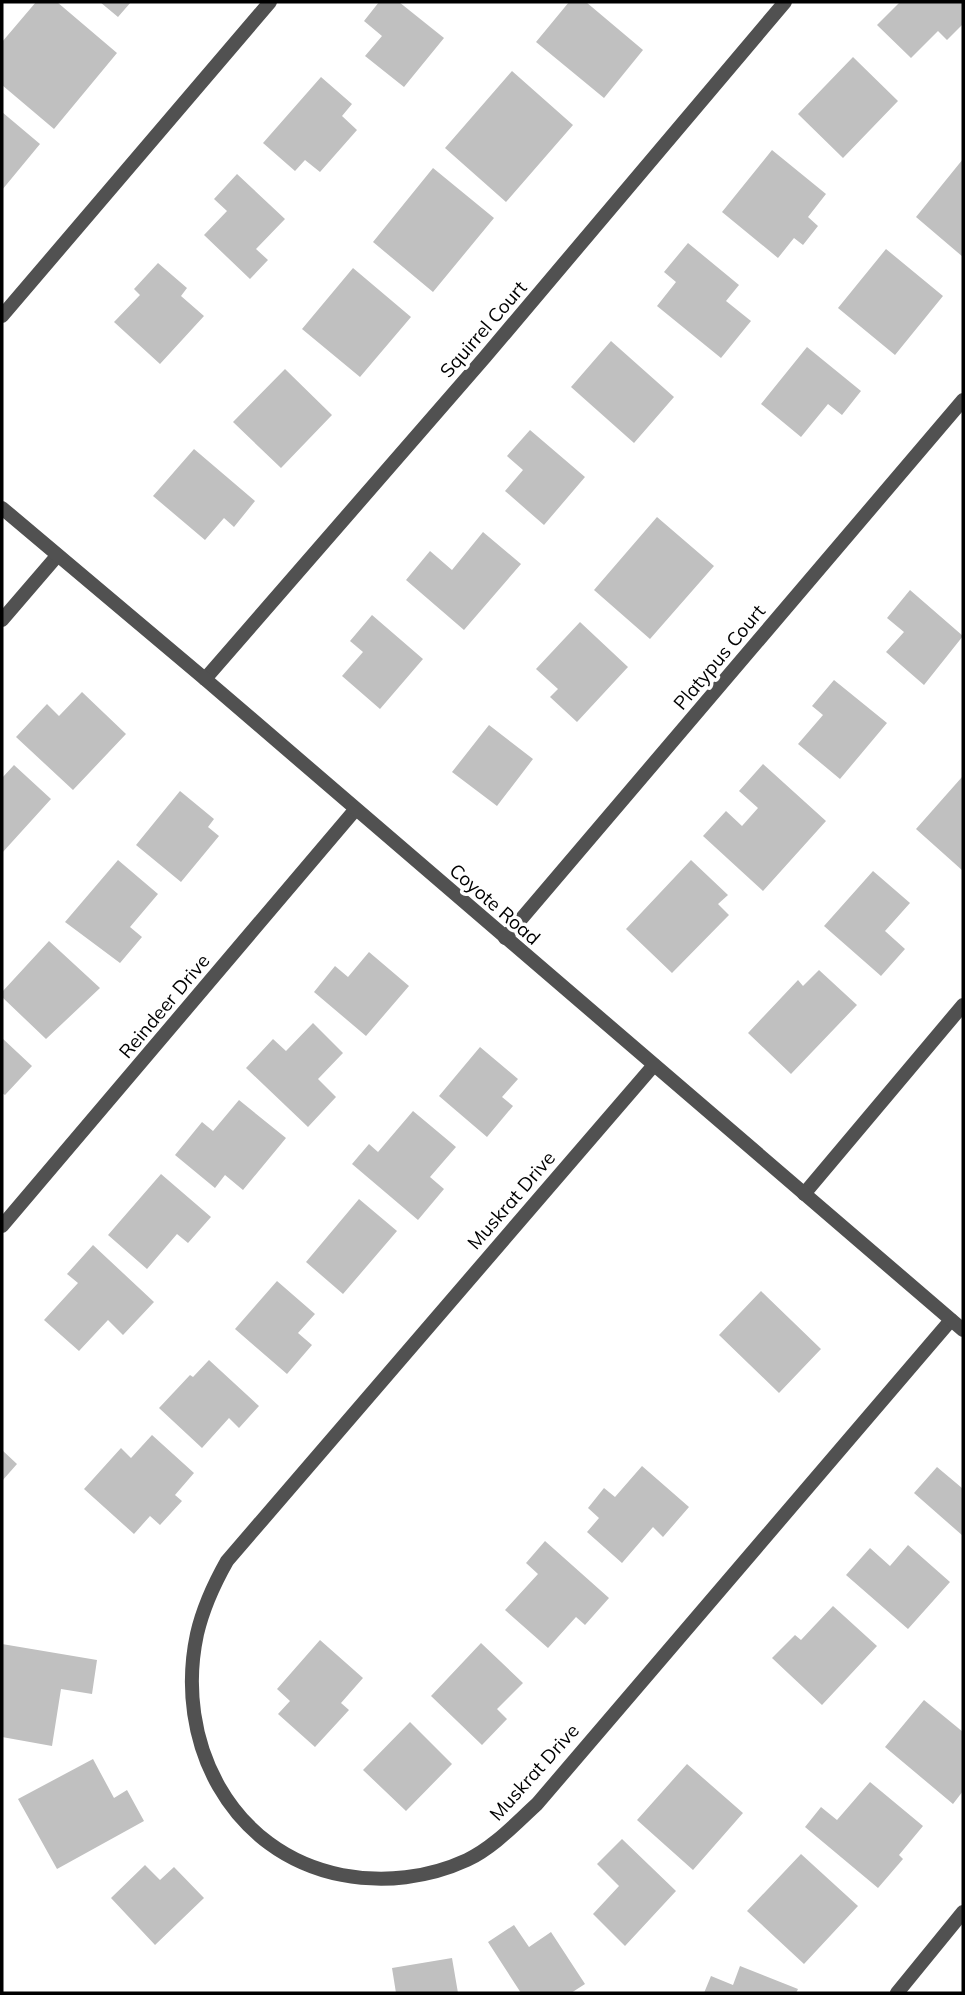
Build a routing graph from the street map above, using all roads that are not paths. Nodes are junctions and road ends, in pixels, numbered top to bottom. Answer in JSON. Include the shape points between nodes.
{"nodes":[{"id":1,"x":270,"y":2,"type":"edge"},
{"id":2,"x":785,"y":2,"type":"edge"},
{"id":3,"x":2,"y":316,"type":"edge"},
{"id":4,"x":963,"y":400,"type":"edge"},
{"id":5,"x":2,"y":508,"type":"edge"},
{"id":6,"x":57,"y":556,"type":"junction"},
{"id":7,"x":2,"y":620,"type":"edge"},
{"id":8,"x":205,"y":678,"type":"junction"},
{"id":9,"x":355,"y":810,"type":"junction"},
{"id":10,"x":505,"y":938,"type":"junction"},
{"id":11,"x":963,"y":1005,"type":"edge"},
{"id":12,"x":654,"y":1065,"type":"junction"},
{"id":13,"x":804,"y":1194,"type":"junction"},
{"id":14,"x":2,"y":1226,"type":"edge"},
{"id":15,"x":951,"y":1320,"type":"junction"},
{"id":16,"x":963,"y":1330,"type":"edge"},
{"id":17,"x":963,"y":1912,"type":"edge"},
{"id":18,"x":897,"y":1993,"type":"edge"}],
"edges":[{"from":1,"to":3,"type":"street"},
{"from":2,"to":8,"type":"street","name":"Squirrel Court"},
{"from":4,"to":10,"type":"street","name":"Platypus Court"},
{"from":5,"to":6,"type":"street","name":"Coyote Road"},
{"from":6,"to":7,"type":"street"},
{"from":6,"to":8,"type":"street","name":"Coyote Road"},
{"from":8,"to":9,"type":"street","name":"Coyote Road"},
{"from":9,"to":10,"type":"street","name":"Coyote Road"},
{"from":9,"to":14,"type":"street","name":"Reindeer Drive"},
{"from":10,"to":12,"type":"street","name":"Coyote Road"},
{"from":11,"to":13,"type":"street"},
{"from":12,"to":13,"type":"street","name":"Coyote Road"},
{"from":12,"to":15,"type":"street","name":"Muskrat Drive","via":[[320,1451],[227,1561],[214,1584],[193,1662],[195,1716],[221,1792],[236,1815],[257,1834],[304,1864],[350,1876],[387,1879],[443,1870],[501,1839],[537,1804]]},
{"from":13,"to":15,"type":"street","name":"Coyote Road"},
{"from":15,"to":16,"type":"street","name":"Coyote Road"},
{"from":17,"to":18,"type":"street"}]}
